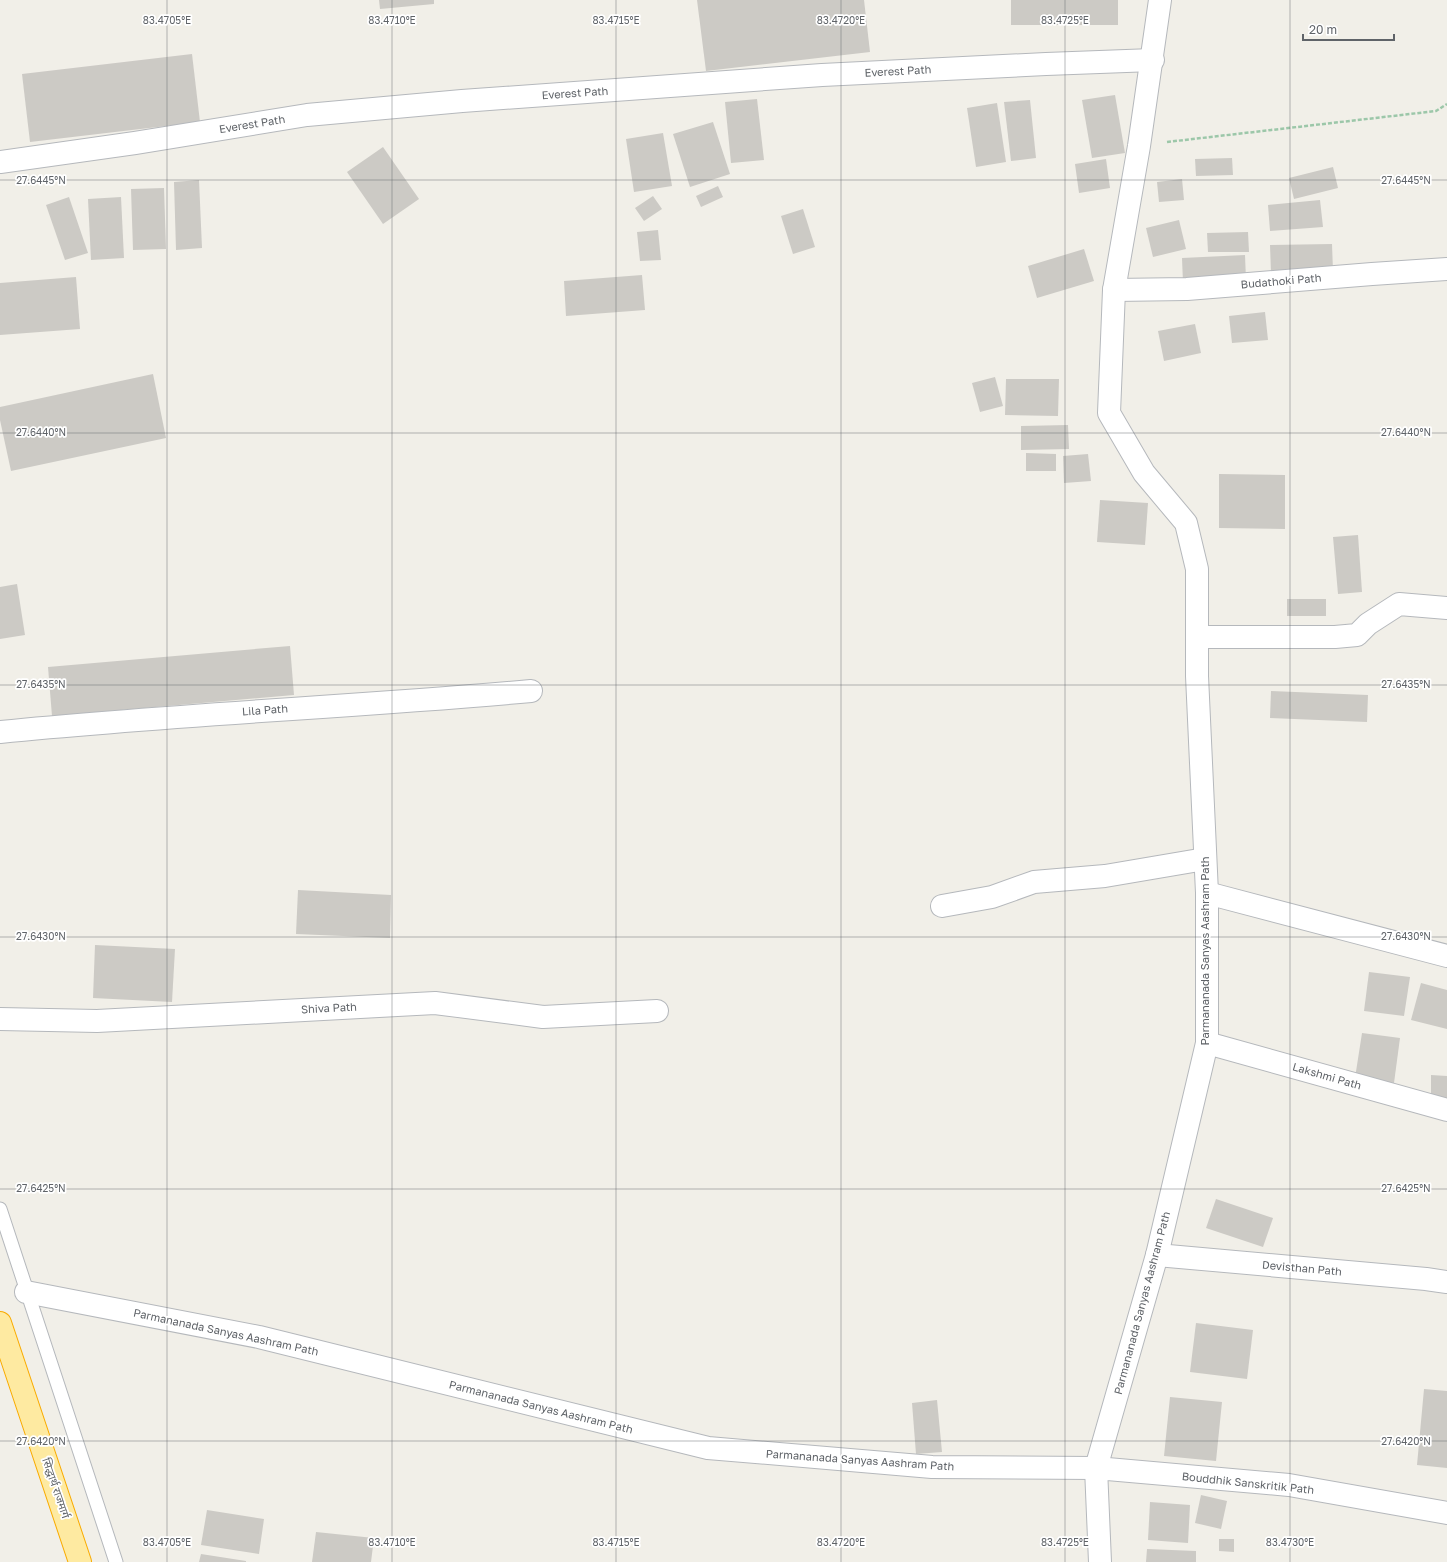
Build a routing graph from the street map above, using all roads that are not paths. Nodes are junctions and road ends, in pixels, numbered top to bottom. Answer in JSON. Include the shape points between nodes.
{"nodes":[{"id":1,"x":1160,"y":0,"type":"edge"},
{"id":2,"x":1152,"y":60,"type":"junction"},
{"id":3,"x":0,"y":162,"type":"edge"},
{"id":4,"x":1447,"y":269,"type":"edge"},
{"id":5,"x":1114,"y":290,"type":"junction"},
{"id":6,"x":1447,"y":608,"type":"edge"},
{"id":7,"x":1197,"y":637,"type":"junction"},
{"id":8,"x":531,"y":691,"type":"dead end"},
{"id":9,"x":0,"y":732,"type":"edge"},
{"id":10,"x":1206,"y":859,"type":"junction"},
{"id":11,"x":1207,"y":894,"type":"junction"},
{"id":12,"x":942,"y":906,"type":"dead end"},
{"id":13,"x":1447,"y":956,"type":"edge"},
{"id":14,"x":657,"y":1011,"type":"dead end"},
{"id":15,"x":0,"y":1019,"type":"edge"},
{"id":16,"x":1207,"y":1043,"type":"junction"},
{"id":17,"x":1447,"y":1110,"type":"edge"},
{"id":18,"x":0,"y":1209,"type":"edge"},
{"id":19,"x":1157,"y":1255,"type":"junction"},
{"id":20,"x":1447,"y":1282,"type":"edge"},
{"id":21,"x":26,"y":1292,"type":"junction"},
{"id":22,"x":0,"y":1323,"type":"edge"},
{"id":23,"x":1096,"y":1468,"type":"junction"},
{"id":24,"x":1447,"y":1513,"type":"edge"},
{"id":25,"x":80,"y":1562,"type":"edge"},
{"id":26,"x":116,"y":1562,"type":"edge"},
{"id":27,"x":1100,"y":1562,"type":"edge"}],
"edges":[{"from":1,"to":2,"type":"street","name":"Parmananada Sanyas Aashram Path"},
{"from":2,"to":3,"type":"street","name":"Everest Path","via":[[822,75],[462,101],[307,115]]},
{"from":2,"to":5,"type":"street","name":"Parmananada Sanyas Aashram Path"},
{"from":4,"to":5,"type":"street","name":"Budathoki Path","via":[[1187,289]]},
{"from":5,"to":7,"type":"street","name":"Parmananada Sanyas Aashram Path","via":[[1109,413],[1144,473],[1186,523],[1197,569]]},
{"from":6,"to":7,"type":"street","via":[[1400,604],[1368,624],[1357,635]]},
{"from":7,"to":10,"type":"street","name":"Parmananada Sanyas Aashram Path","via":[[1196,676]]},
{"from":8,"to":9,"type":"street","name":"Lila Path","via":[[254,710]]},
{"from":10,"to":11,"type":"street","name":"Parmananada Sanyas Aashram Path"},
{"from":10,"to":12,"type":"street","via":[[1105,876],[1034,882],[992,898]]},
{"from":11,"to":13,"type":"street"},
{"from":11,"to":16,"type":"street","name":"Parmananada Sanyas Aashram Path"},
{"from":14,"to":15,"type":"street","name":"Shiva Path","via":[[543,1018],[434,1003],[97,1020]]},
{"from":16,"to":17,"type":"street","name":"Lakshmi Path"},
{"from":16,"to":19,"type":"street","name":"Parmananada Sanyas Aashram Path"},
{"from":18,"to":21,"type":"lane"},
{"from":19,"to":20,"type":"street","name":"Devisthan Path"},
{"from":19,"to":23,"type":"street","name":"Parmananada Sanyas Aashram Path"},
{"from":21,"to":23,"type":"street","name":"Parmananada Sanyas Aashram Path","via":[[259,1337],[708,1448],[932,1467]]},
{"from":21,"to":26,"type":"lane"},
{"from":22,"to":25,"type":"highway","name":"सिद्धार्थ राजमार्ग"},
{"from":23,"to":24,"type":"street","name":"Bouddhik Sanskritik Path","via":[[1290,1485]]},
{"from":23,"to":27,"type":"street"}]}
